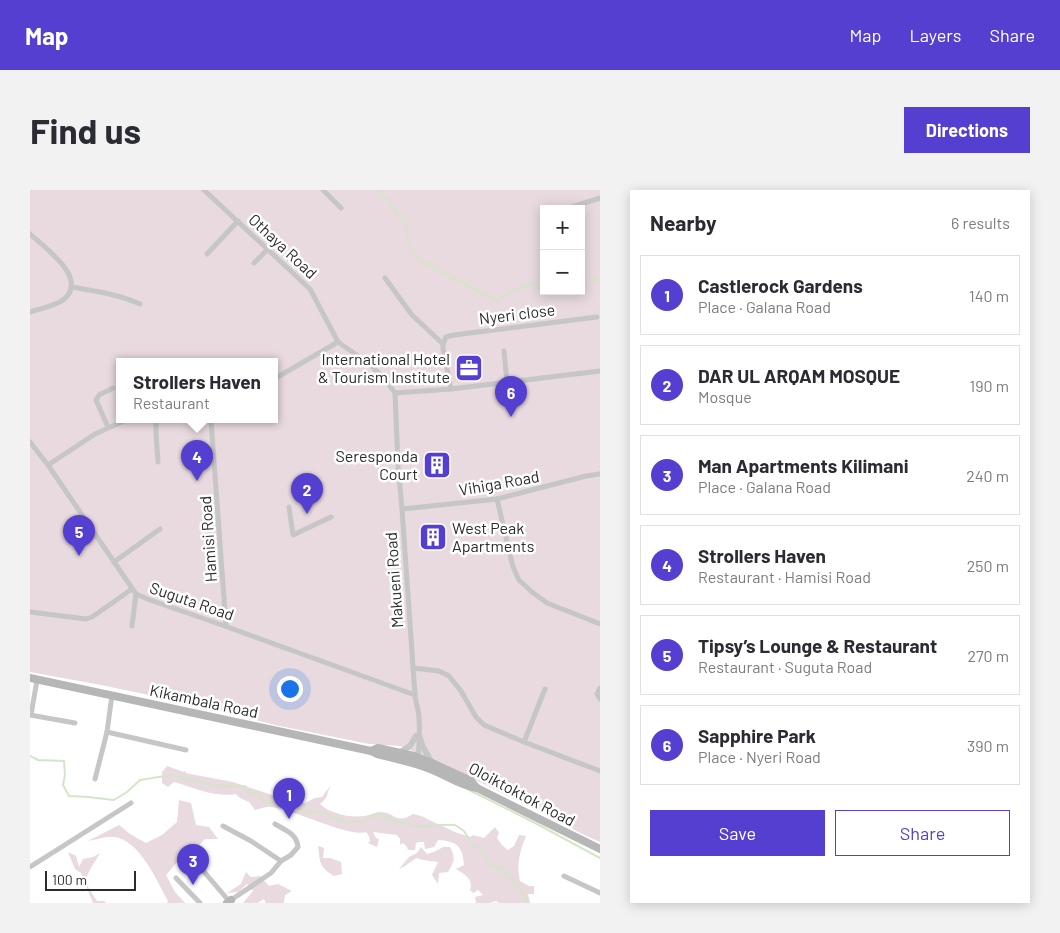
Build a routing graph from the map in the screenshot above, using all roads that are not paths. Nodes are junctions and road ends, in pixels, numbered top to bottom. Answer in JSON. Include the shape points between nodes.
{"nodes":[{"id":1,"x":204,"y":190,"type":"edge"},
{"id":2,"x":323,"y":190,"type":"edge"},
{"id":3,"x":600,"y":198,"type":"edge"},
{"id":4,"x":578,"y":205,"type":"edge"},
{"id":5,"x":341,"y":208,"type":"dead end"},
{"id":6,"x":238,"y":221,"type":"junction"},
{"id":7,"x":30,"y":234,"type":"edge"},
{"id":8,"x":268,"y":250,"type":"junction"},
{"id":9,"x":207,"y":254,"type":"dead end"},
{"id":10,"x":254,"y":263,"type":"dead end"},
{"id":11,"x":386,"y":278,"type":"dead end"},
{"id":12,"x":72,"y":287,"type":"junction"},
{"id":13,"x":140,"y":304,"type":"dead end"},
{"id":14,"x":30,"y":312,"type":"edge"},
{"id":15,"x":597,"y":316,"type":"dead end"},
{"id":16,"x":338,"y":342,"type":"junction"},
{"id":17,"x":443,"y":344,"type":"junction"},
{"id":18,"x":504,"y":352,"type":"dead end"},
{"id":19,"x":600,"y":371,"type":"edge"},
{"id":20,"x":278,"y":376,"type":"edge"},
{"id":21,"x":507,"y":382,"type":"junction"},
{"id":22,"x":113,"y":388,"type":"dead end"},
{"id":23,"x":450,"y":389,"type":"junction"},
{"id":24,"x":395,"y":393,"type":"junction"},
{"id":25,"x":118,"y":423,"type":"edge"},
{"id":26,"x":156,"y":423,"type":"edge"},
{"id":27,"x":211,"y":423,"type":"edge"},
{"id":28,"x":108,"y":427,"type":"junction"},
{"id":29,"x":30,"y":442,"type":"edge"},
{"id":30,"x":158,"y":462,"type":"dead end"},
{"id":31,"x":48,"y":465,"type":"junction"},
{"id":32,"x":600,"y":474,"type":"edge"},
{"id":33,"x":497,"y":499,"type":"junction"},
{"id":34,"x":289,"y":507,"type":"dead end"},
{"id":35,"x":402,"y":509,"type":"junction"},
{"id":36,"x":331,"y":517,"type":"dead end"},
{"id":37,"x":160,"y":529,"type":"dead end"},
{"id":38,"x":114,"y":562,"type":"junction"},
{"id":39,"x":132,"y":589,"type":"junction"},
{"id":40,"x":136,"y":594,"type":"junction"},
{"id":41,"x":30,"y":612,"type":"edge"},
{"id":42,"x":600,"y":624,"type":"edge"},
{"id":43,"x":132,"y":626,"type":"dead end"},
{"id":44,"x":226,"y":626,"type":"junction"},
{"id":45,"x":414,"y":668,"type":"junction"},
{"id":46,"x":33,"y":679,"type":"edge"},
{"id":47,"x":600,"y":688,"type":"edge"},
{"id":48,"x":545,"y":689,"type":"dead end"},
{"id":49,"x":112,"y":695,"type":"junction"},
{"id":50,"x":415,"y":695,"type":"junction"},
{"id":51,"x":600,"y":699,"type":"edge"},
{"id":52,"x":31,"y":715,"type":"edge"},
{"id":53,"x":75,"y":723,"type":"dead end"},
{"id":54,"x":107,"y":732,"type":"junction"},
{"id":55,"x":417,"y":736,"type":"junction"},
{"id":56,"x":524,"y":742,"type":"junction"},
{"id":57,"x":186,"y":750,"type":"dead end"},
{"id":58,"x":371,"y":751,"type":"junction"},
{"id":59,"x":399,"y":753,"type":"junction"},
{"id":60,"x":416,"y":760,"type":"junction"},
{"id":61,"x":432,"y":763,"type":"junction"},
{"id":62,"x":600,"y":771,"type":"edge"},
{"id":63,"x":95,"y":779,"type":"dead end"},
{"id":64,"x":478,"y":788,"type":"junction"},
{"id":65,"x":131,"y":803,"type":"dead end"},
{"id":66,"x":275,"y":824,"type":"dead end"},
{"id":67,"x":223,"y":826,"type":"dead end"},
{"id":68,"x":600,"y":849,"type":"edge"},
{"id":69,"x":194,"y":860,"type":"dead end"},
{"id":70,"x":281,"y":861,"type":"junction"},
{"id":71,"x":30,"y":867,"type":"edge"},
{"id":72,"x":564,"y":876,"type":"dead end"},
{"id":73,"x":176,"y":878,"type":"dead end"},
{"id":74,"x":600,"y":893,"type":"edge"},
{"id":75,"x":230,"y":902,"type":"edge"},
{"id":76,"x":200,"y":903,"type":"edge"}],
"edges":[{"from":1,"to":6,"type":"street","name":"Othaya Road"},
{"from":2,"to":5,"type":"street"},
{"from":3,"to":4,"type":"street"},
{"from":6,"to":8,"type":"street","name":"Othaya Road"},
{"from":6,"to":9,"type":"street"},
{"from":7,"to":12,"type":"street","via":[[63,264]]},
{"from":8,"to":10,"type":"street"},
{"from":8,"to":16,"type":"street","name":"Othaya Road","via":[[310,289]]},
{"from":11,"to":17,"type":"street","via":[[412,315]]},
{"from":12,"to":13,"type":"street","via":[[109,293]]},
{"from":12,"to":14,"type":"street","via":[[62,300]]},
{"from":15,"to":17,"type":"street","name":"Nyeri close","via":[[454,335],[446,337]]},
{"from":16,"to":20,"type":"street"},
{"from":16,"to":24,"type":"street","name":"Othaya Road","via":[[368,363]]},
{"from":17,"to":23,"type":"street"},
{"from":18,"to":21,"type":"street"},
{"from":19,"to":21,"type":"street"},
{"from":21,"to":23,"type":"street"},
{"from":22,"to":28,"type":"street","via":[[96,400]]},
{"from":23,"to":24,"type":"street"},
{"from":24,"to":35,"type":"street","name":"Makueni Road"},
{"from":25,"to":28,"type":"street"},
{"from":26,"to":30,"type":"street"},
{"from":27,"to":44,"type":"street","name":"Hamisi Road"},
{"from":28,"to":31,"type":"street"},
{"from":29,"to":31,"type":"street","name":"Suguta Road"},
{"from":31,"to":38,"type":"street","name":"Suguta Road"},
{"from":32,"to":33,"type":"street","name":"Vihiga Road"},
{"from":33,"to":35,"type":"street","name":"Vihiga Road"},
{"from":33,"to":42,"type":"street","via":[[519,580],[548,603]]},
{"from":34,"to":36,"type":"street","via":[[293,535]]},
{"from":35,"to":45,"type":"street","name":"Makueni Road"},
{"from":37,"to":38,"type":"street"},
{"from":38,"to":39,"type":"street","name":"Suguta Road"},
{"from":39,"to":40,"type":"street","name":"Suguta Road"},
{"from":39,"to":41,"type":"street","via":[[86,619]]},
{"from":40,"to":43,"type":"street"},
{"from":40,"to":44,"type":"street","name":"Suguta Road"},
{"from":44,"to":50,"type":"street","name":"Suguta Road"},
{"from":45,"to":50,"type":"street","name":"Makueni Road"},
{"from":45,"to":56,"type":"street","via":[[445,673],[484,725]]},
{"from":46,"to":49,"type":"main road","name":"Kikambala Road"},
{"from":46,"to":52,"type":"street"},
{"from":47,"to":51,"type":"street","via":[[597,694]]},
{"from":48,"to":56,"type":"street"},
{"from":49,"to":54,"type":"street"},
{"from":49,"to":58,"type":"main road","name":"Kikambala Road"},
{"from":50,"to":55,"type":"street","name":"Makueni Road"},
{"from":52,"to":53,"type":"street"},
{"from":54,"to":57,"type":"street"},
{"from":54,"to":63,"type":"street"},
{"from":55,"to":59,"type":"street"},
{"from":55,"to":60,"type":"street","name":"Makueni Road"},
{"from":55,"to":61,"type":"street"},
{"from":56,"to":62,"type":"street"},
{"from":58,"to":59,"type":"main road","via":[[378,748]]},
{"from":58,"to":60,"type":"main road"},
{"from":59,"to":60,"type":"main road"},
{"from":60,"to":61,"type":"main road","name":"Oloiktoktok Road"},
{"from":60,"to":64,"type":"main road","via":[[468,787]]},
{"from":61,"to":64,"type":"main road","name":"Oloiktoktok Road","via":[[471,781]]},
{"from":64,"to":68,"type":"main road","name":"Oloiktoktok Road"},
{"from":65,"to":71,"type":"street"},
{"from":66,"to":70,"type":"street","via":[[297,839],[298,846]]},
{"from":67,"to":70,"type":"street"},
{"from":69,"to":75,"type":"street"},
{"from":70,"to":75,"type":"street","via":[[271,873]]},
{"from":72,"to":74,"type":"street"},
{"from":73,"to":76,"type":"street"}]}
